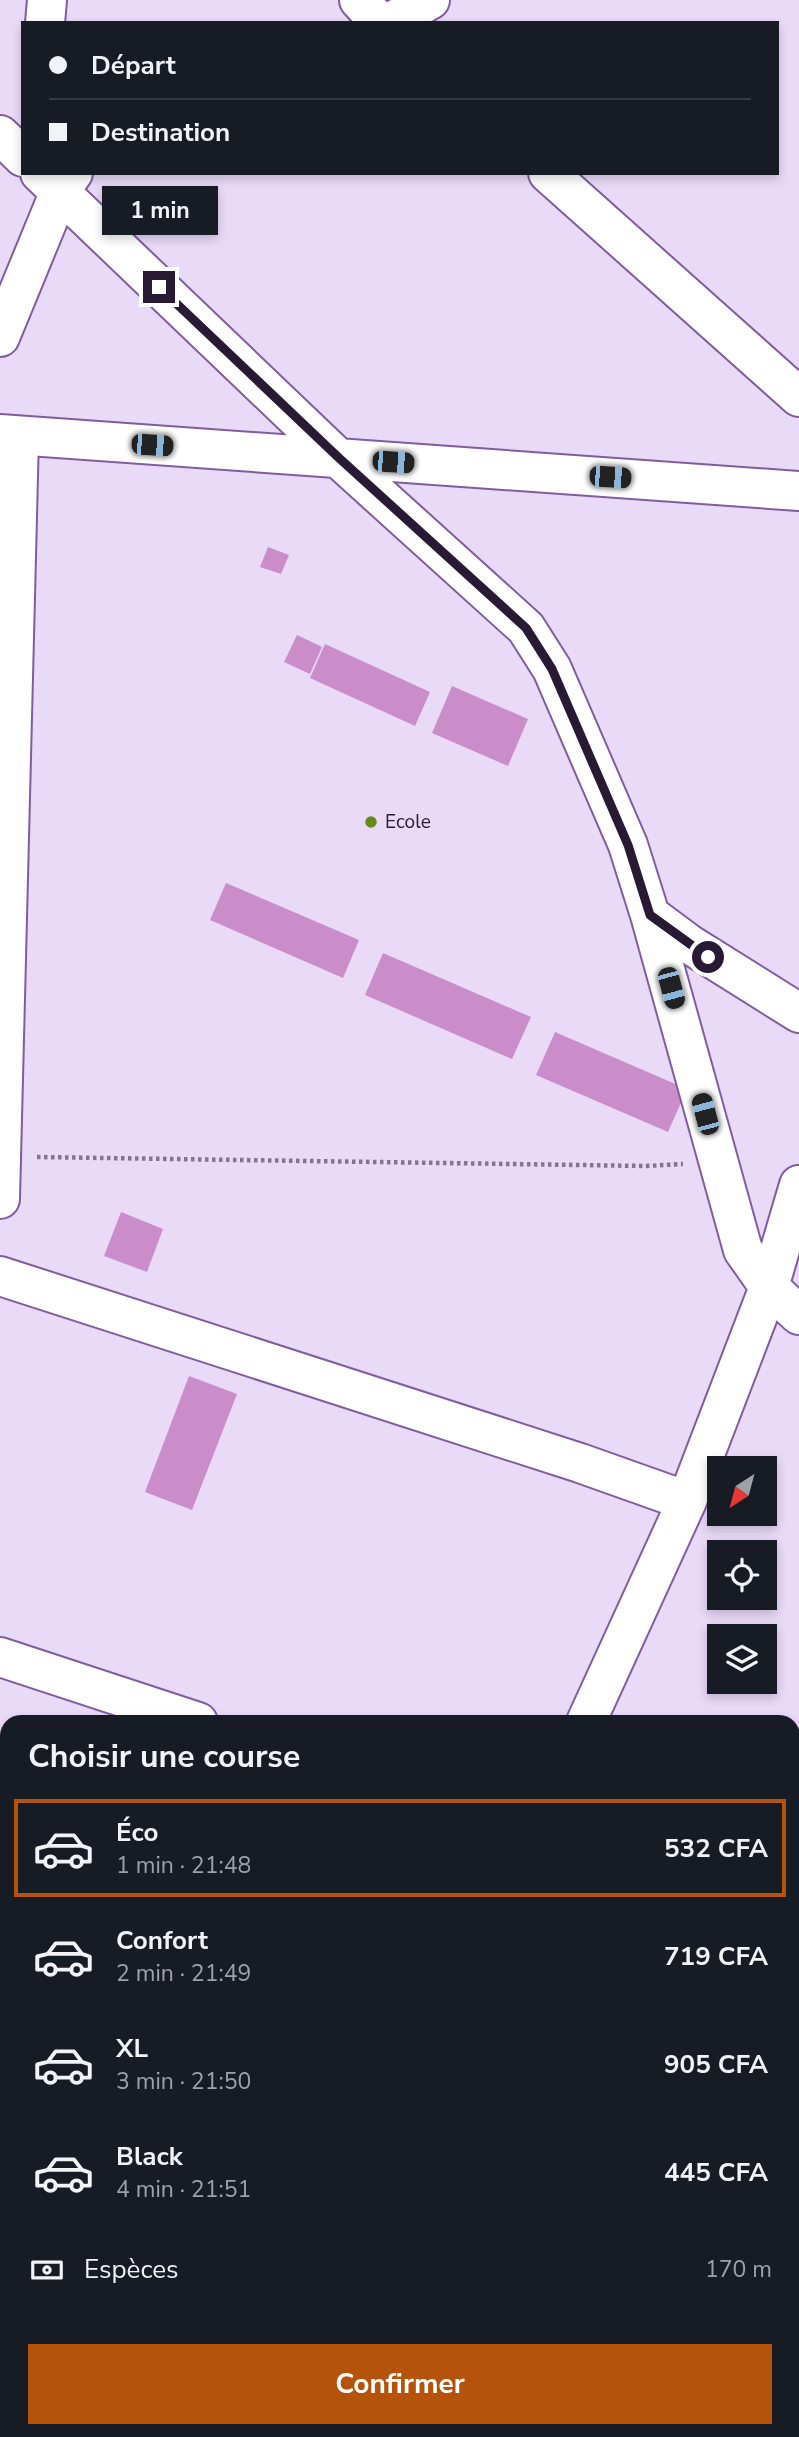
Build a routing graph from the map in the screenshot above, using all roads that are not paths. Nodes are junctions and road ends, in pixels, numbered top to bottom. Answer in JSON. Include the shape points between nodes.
{"nodes":[{"id":1,"x":47,"y":0,"type":"edge"},
{"id":2,"x":359,"y":0,"type":"edge"},
{"id":3,"x":430,"y":0,"type":"edge"},
{"id":4,"x":45,"y":21,"type":"edge"},
{"id":5,"x":378,"y":21,"type":"edge"},
{"id":6,"x":393,"y":21,"type":"edge"},
{"id":7,"x":0,"y":135,"type":"edge"},
{"id":8,"x":21,"y":155,"type":"edge"},
{"id":9,"x":550,"y":175,"type":"edge"},
{"id":10,"x":58,"y":179,"type":"edge"},
{"id":11,"x":0,"y":337,"type":"edge"},
{"id":12,"x":799,"y":397,"type":"edge"},
{"id":13,"x":9,"y":435,"type":"edge"},
{"id":14,"x":339,"y":458,"type":"junction"},
{"id":15,"x":799,"y":491,"type":"edge"},
{"id":16,"x":650,"y":915,"type":"junction"},
{"id":17,"x":799,"y":1013,"type":"edge"},
{"id":18,"x":1,"y":1156,"type":"edge"},
{"id":19,"x":799,"y":1185,"type":"edge"},
{"id":20,"x":0,"y":1199,"type":"edge"},
{"id":21,"x":0,"y":1276,"type":"edge"},
{"id":22,"x":769,"y":1287,"type":"junction"},
{"id":23,"x":799,"y":1315,"type":"edge"},
{"id":24,"x":687,"y":1501,"type":"junction"},
{"id":25,"x":0,"y":1657,"type":"edge"},
{"id":26,"x":177,"y":1715,"type":"edge"},
{"id":27,"x":589,"y":1715,"type":"edge"}],
"edges":[{"from":1,"to":4,"type":"street"},
{"from":2,"to":5,"type":"street"},
{"from":3,"to":6,"type":"street"},
{"from":7,"to":8,"type":"street"},
{"from":9,"to":12,"type":"street"},
{"from":10,"to":11,"type":"street"},
{"from":10,"to":14,"type":"street"},
{"from":13,"to":14,"type":"street"},
{"from":13,"to":18,"type":"street"},
{"from":14,"to":15,"type":"street"},
{"from":14,"to":16,"type":"street","via":[[526,628],[552,669],[628,845]]},
{"from":16,"to":17,"type":"street"},
{"from":16,"to":22,"type":"street","via":[[743,1250]]},
{"from":18,"to":20,"type":"street"},
{"from":19,"to":22,"type":"street"},
{"from":21,"to":24,"type":"street"},
{"from":22,"to":23,"type":"street"},
{"from":22,"to":24,"type":"street"},
{"from":24,"to":27,"type":"street"},
{"from":25,"to":26,"type":"street"}]}
